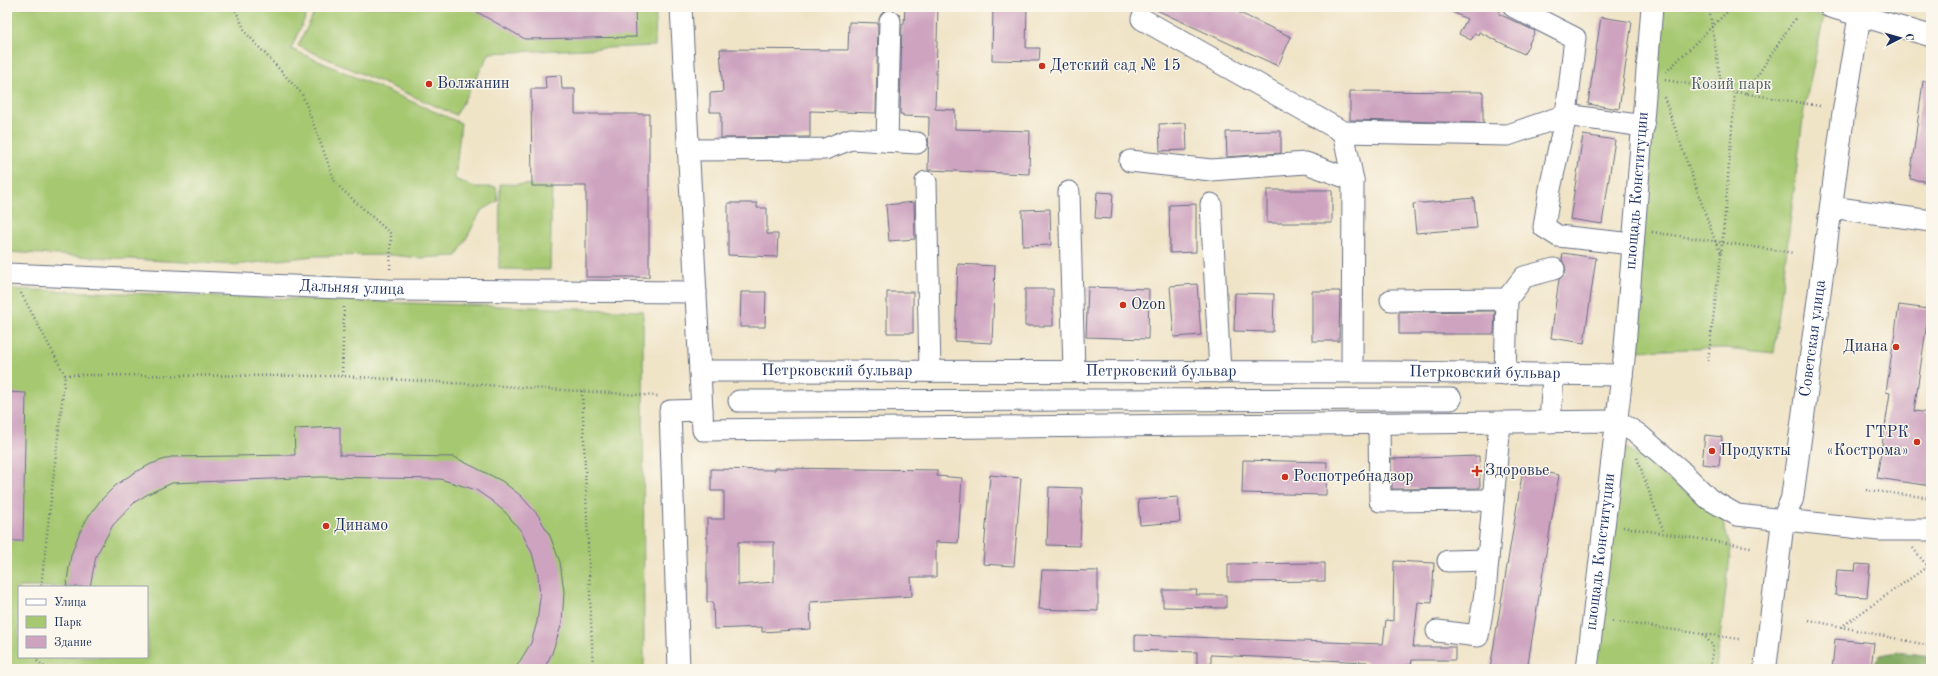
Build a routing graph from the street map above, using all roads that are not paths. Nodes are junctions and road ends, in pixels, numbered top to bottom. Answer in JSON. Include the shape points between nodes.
{"nodes":[{"id":1,"x":681,"y":7,"type":"edge"},
{"id":2,"x":1514,"y":7,"type":"edge"},
{"id":3,"x":1652,"y":7,"type":"edge"},
{"id":4,"x":1830,"y":7,"type":"edge"},
{"id":5,"x":1862,"y":10,"type":"edge"},
{"id":6,"x":1142,"y":19,"type":"dead end"},
{"id":7,"x":890,"y":21,"type":"dead end"},
{"id":8,"x":1931,"y":36,"type":"edge"},
{"id":9,"x":1566,"y":115,"type":"junction"},
{"id":10,"x":1644,"y":126,"type":"junction"},
{"id":11,"x":1343,"y":132,"type":"junction"},
{"id":12,"x":887,"y":141,"type":"junction"},
{"id":13,"x":917,"y":143,"type":"dead end"},
{"id":14,"x":689,"y":150,"type":"junction"},
{"id":15,"x":1130,"y":161,"type":"dead end"},
{"id":16,"x":1354,"y":180,"type":"junction"},
{"id":17,"x":926,"y":182,"type":"dead end"},
{"id":18,"x":1069,"y":192,"type":"dead end"},
{"id":19,"x":1211,"y":204,"type":"dead end"},
{"id":20,"x":1832,"y":207,"type":"junction"},
{"id":21,"x":1931,"y":221,"type":"edge"},
{"id":22,"x":1633,"y":237,"type":"junction"},
{"id":23,"x":1554,"y":268,"type":"dead end"},
{"id":24,"x":10,"y":274,"type":"edge"},
{"id":25,"x":696,"y":292,"type":"junction"},
{"id":26,"x":1506,"y":299,"type":"junction"},
{"id":27,"x":1391,"y":300,"type":"dead end"},
{"id":28,"x":700,"y":371,"type":"junction"},
{"id":29,"x":930,"y":371,"type":"junction"},
{"id":30,"x":1074,"y":371,"type":"junction"},
{"id":31,"x":1220,"y":372,"type":"junction"},
{"id":32,"x":1352,"y":372,"type":"junction"},
{"id":33,"x":1505,"y":374,"type":"junction"},
{"id":34,"x":1553,"y":375,"type":"junction"},
{"id":35,"x":1622,"y":375,"type":"junction"},
{"id":36,"x":1451,"y":399,"type":"dead end"},
{"id":37,"x":739,"y":401,"type":"dead end"},
{"id":38,"x":703,"y":420,"type":"junction"},
{"id":39,"x":1617,"y":420,"type":"junction"},
{"id":40,"x":1379,"y":422,"type":"junction"},
{"id":41,"x":1500,"y":422,"type":"junction"},
{"id":42,"x":1550,"y":422,"type":"junction"},
{"id":43,"x":1493,"y":500,"type":"junction"},
{"id":44,"x":1783,"y":520,"type":"junction"},
{"id":45,"x":1931,"y":530,"type":"edge"},
{"id":46,"x":1448,"y":560,"type":"dead end"},
{"id":47,"x":1488,"y":560,"type":"junction"},
{"id":48,"x":1437,"y":631,"type":"dead end"},
{"id":49,"x":1587,"y":666,"type":"edge"},
{"id":50,"x":679,"y":669,"type":"edge"},
{"id":51,"x":1765,"y":669,"type":"edge"}],
"edges":[{"from":1,"to":14,"type":"street"},
{"from":2,"to":9,"type":"street","via":[[1575,38]]},
{"from":3,"to":10,"type":"street","name":"площадь Конституции"},
{"from":4,"to":5,"type":"street"},
{"from":5,"to":8,"type":"street"},
{"from":5,"to":20,"type":"main road","name":"Советская улица"},
{"from":6,"to":11,"type":"street"},
{"from":7,"to":12,"type":"street"},
{"from":9,"to":10,"type":"street"},
{"from":9,"to":11,"type":"street","via":[[1508,135]]},
{"from":9,"to":22,"type":"street","via":[[1544,227],[1558,236]]},
{"from":10,"to":22,"type":"street","name":"площадь Конституции"},
{"from":11,"to":16,"type":"street"},
{"from":12,"to":13,"type":"street"},
{"from":12,"to":14,"type":"street","via":[[851,139],[825,149]]},
{"from":14,"to":25,"type":"street"},
{"from":15,"to":16,"type":"street","via":[[1211,170],[1306,163]]},
{"from":16,"to":32,"type":"street"},
{"from":17,"to":29,"type":"street"},
{"from":18,"to":30,"type":"street"},
{"from":19,"to":31,"type":"street"},
{"from":20,"to":21,"type":"street"},
{"from":20,"to":44,"type":"main road","name":"Советская улица","via":[[1792,499]]},
{"from":22,"to":35,"type":"street","name":"площадь Конституции"},
{"from":23,"to":26,"type":"street","via":[[1524,277]]},
{"from":24,"to":25,"type":"street","name":"Дальняя улица","via":[[389,290]]},
{"from":25,"to":28,"type":"street"},
{"from":26,"to":27,"type":"street"},
{"from":26,"to":33,"type":"street"},
{"from":28,"to":29,"type":"street","name":"Петрковский бульвар"},
{"from":28,"to":38,"type":"street"},
{"from":29,"to":30,"type":"street","name":"Петрковский бульвар"},
{"from":30,"to":31,"type":"street","name":"Петрковский бульвар"},
{"from":31,"to":32,"type":"street","name":"Петрковский бульвар"},
{"from":32,"to":33,"type":"street","name":"Петрковский бульвар"},
{"from":33,"to":34,"type":"street","name":"Петрковский бульвар"},
{"from":34,"to":35,"type":"street","name":"Петрковский бульвар"},
{"from":34,"to":42,"type":"street"},
{"from":35,"to":39,"type":"street","name":"площадь Конституции"},
{"from":36,"to":37,"type":"street"},
{"from":38,"to":40,"type":"street"},
{"from":38,"to":50,"type":"street","via":[[670,411]]},
{"from":39,"to":42,"type":"street"},
{"from":39,"to":44,"type":"street","via":[[1636,442],[1679,470],[1709,500],[1737,515]]},
{"from":39,"to":49,"type":"street","name":"площадь Конституции"},
{"from":40,"to":41,"type":"street"},
{"from":40,"to":43,"type":"street","via":[[1380,501]]},
{"from":41,"to":42,"type":"street"},
{"from":41,"to":43,"type":"street"},
{"from":43,"to":47,"type":"street"},
{"from":44,"to":45,"type":"street","via":[[1879,530]]},
{"from":44,"to":51,"type":"main road","name":"Советская улица"},
{"from":46,"to":47,"type":"street"},
{"from":47,"to":48,"type":"street","via":[[1478,636]]}]}
